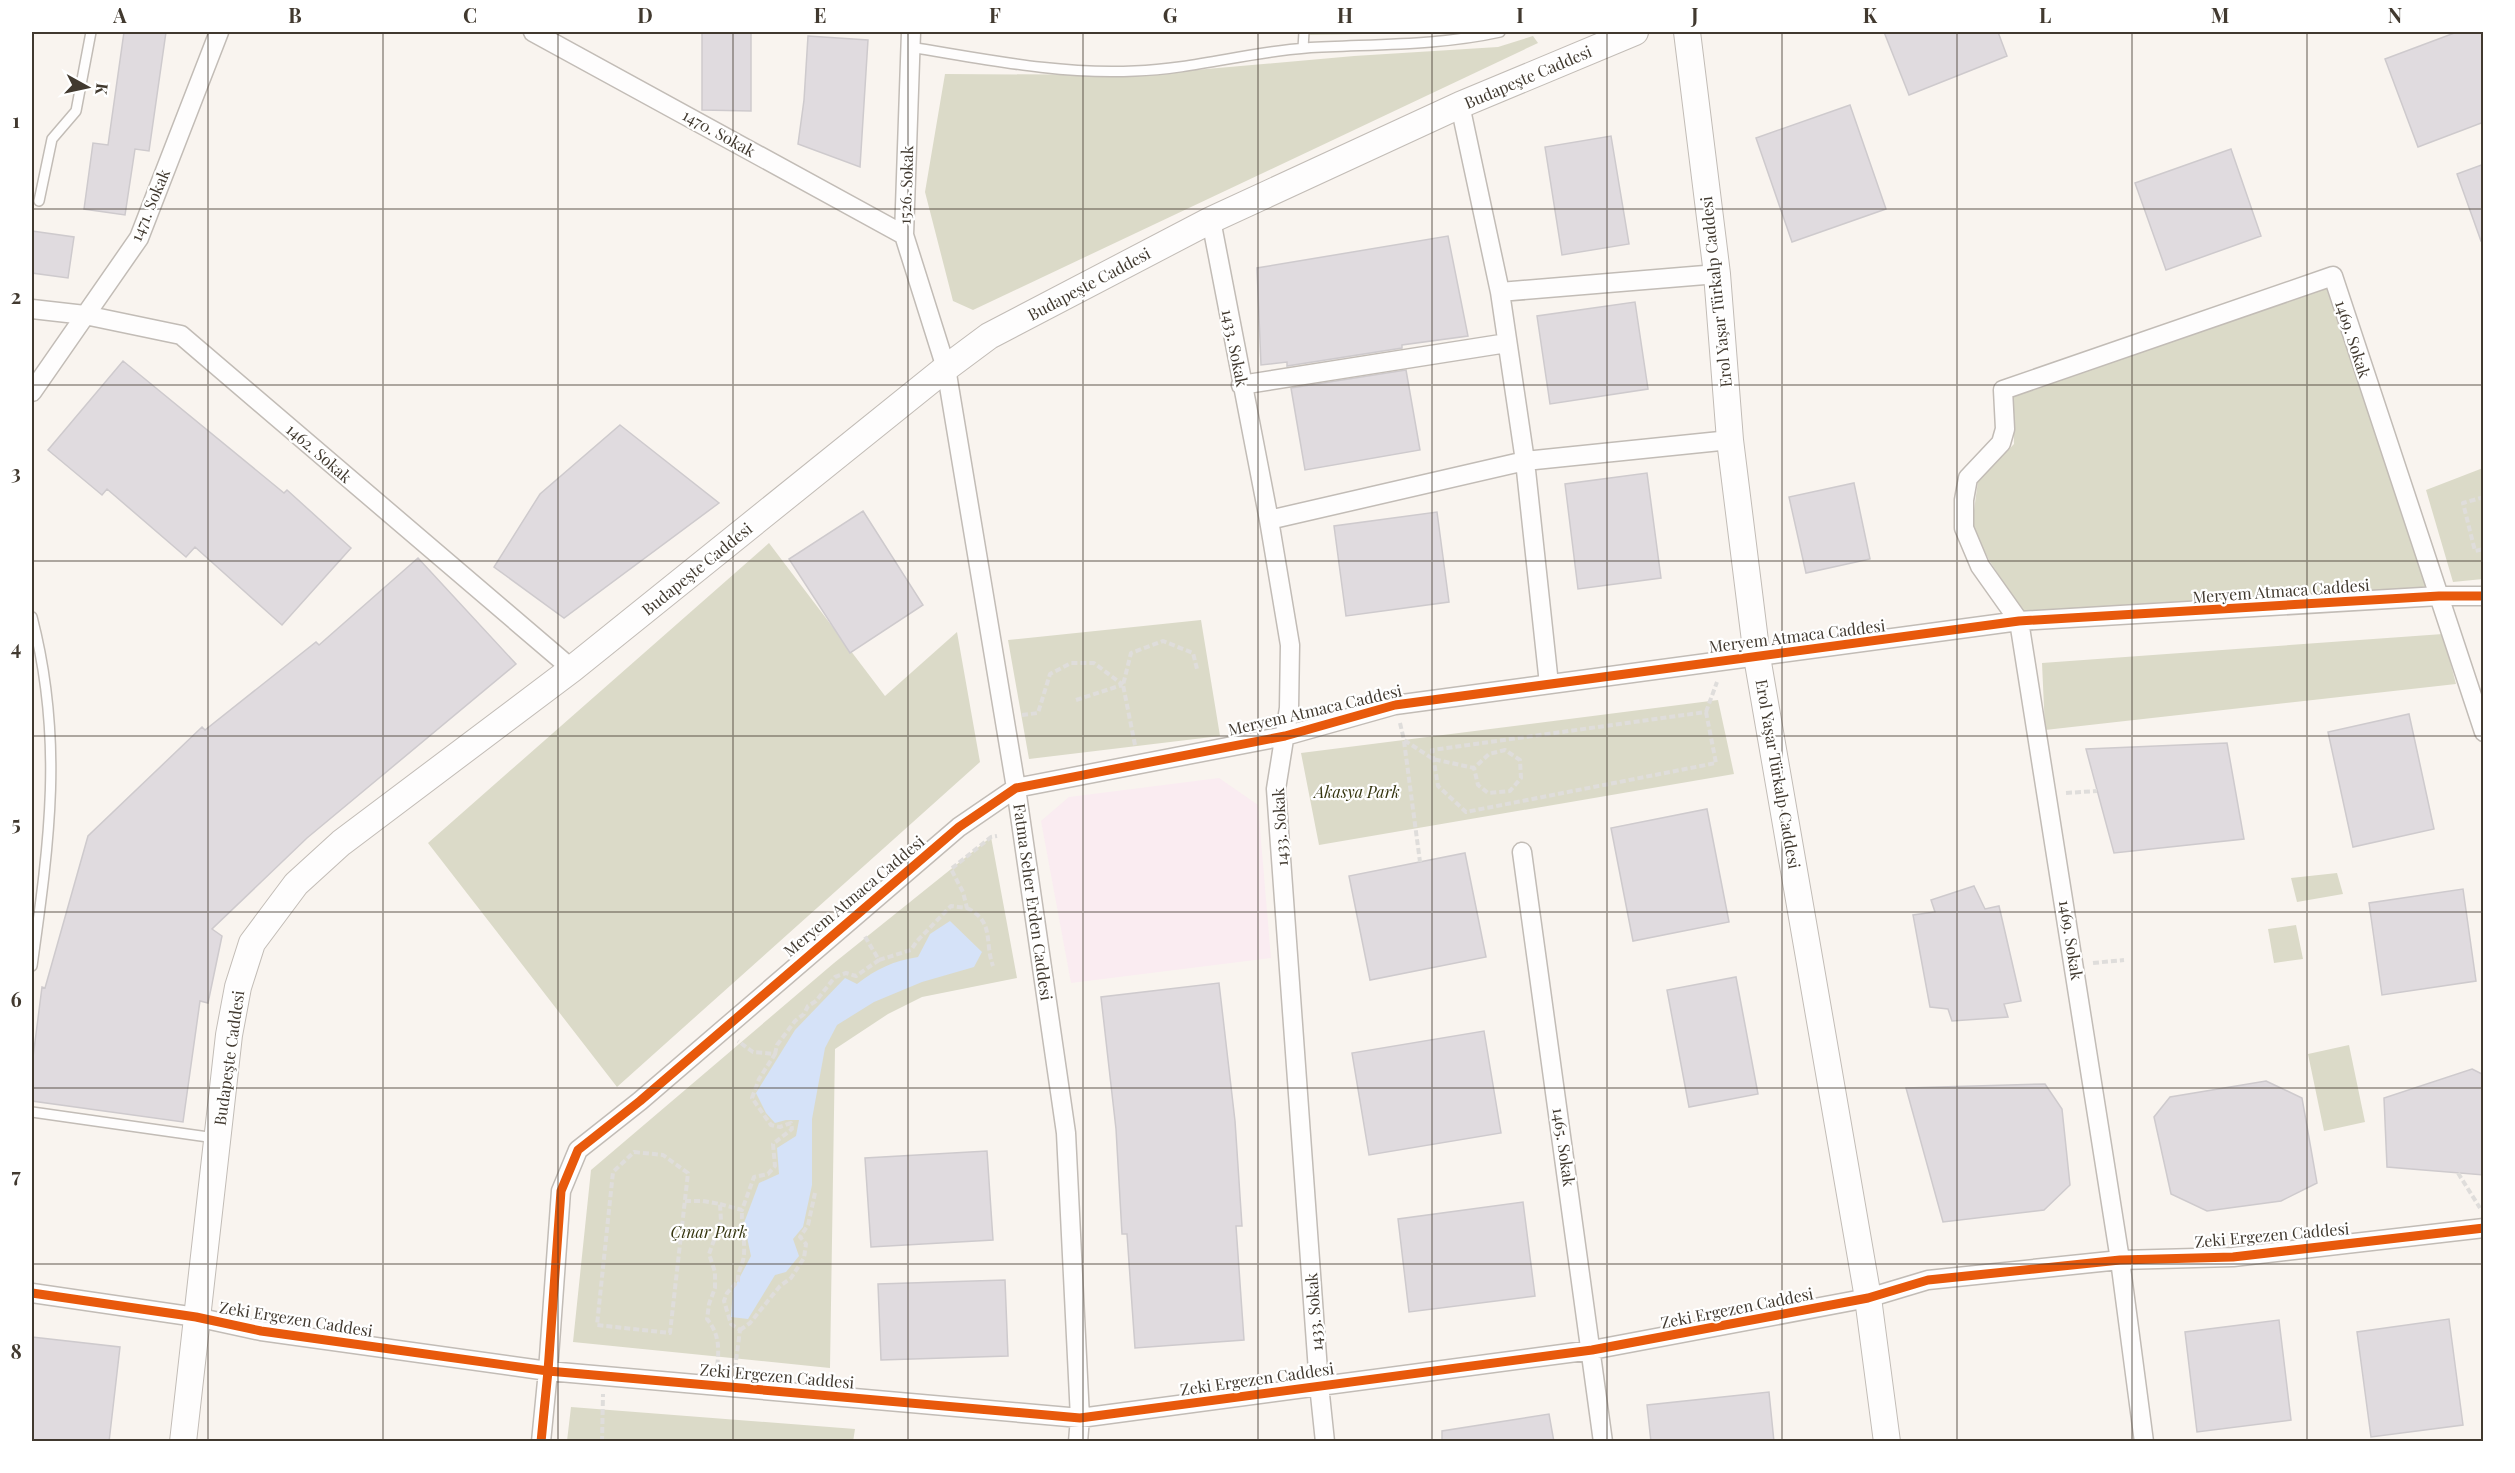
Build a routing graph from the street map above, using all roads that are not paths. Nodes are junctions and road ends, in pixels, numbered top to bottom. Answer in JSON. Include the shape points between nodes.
{"nodes":[{"id":1,"x":91,"y":32,"type":"edge"},
{"id":2,"x":219,"y":32,"type":"edge"},
{"id":3,"x":533,"y":32,"type":"edge"},
{"id":4,"x":1304,"y":32,"type":"edge"},
{"id":5,"x":1500,"y":32,"type":"edge"},
{"id":6,"x":1633,"y":32,"type":"edge"},
{"id":7,"x":1687,"y":32,"type":"edge"},
{"id":8,"x":910,"y":39,"type":"edge"},
{"id":9,"x":1303,"y":48,"type":"junction"},
{"id":10,"x":1460,"y":105,"type":"junction"},
{"id":11,"x":39,"y":201,"type":"dead end"},
{"id":12,"x":1211,"y":220,"type":"junction"},
{"id":13,"x":904,"y":234,"type":"junction"},
{"id":14,"x":1717,"y":274,"type":"junction"},
{"id":15,"x":1500,"y":292,"type":"junction"},
{"id":16,"x":32,"y":309,"type":"edge"},
{"id":17,"x":85,"y":315,"type":"junction"},
{"id":18,"x":1507,"y":343,"type":"junction"},
{"id":19,"x":946,"y":368,"type":"junction"},
{"id":20,"x":1241,"y":385,"type":"junction"},
{"id":21,"x":32,"y":392,"type":"edge"},
{"id":22,"x":1730,"y":440,"type":"junction"},
{"id":23,"x":1525,"y":461,"type":"junction"},
{"id":24,"x":1269,"y":520,"type":"junction"},
{"id":25,"x":2439,"y":596,"type":"junction"},
{"id":26,"x":2484,"y":596,"type":"edge"},
{"id":27,"x":32,"y":617,"type":"edge"},
{"id":28,"x":2019,"y":621,"type":"junction"},
{"id":29,"x":1757,"y":657,"type":"junction"},
{"id":30,"x":572,"y":669,"type":"junction"},
{"id":31,"x":1550,"y":684,"type":"junction"},
{"id":32,"x":2484,"y":732,"type":"edge"},
{"id":33,"x":1285,"y":736,"type":"junction"},
{"id":34,"x":1016,"y":788,"type":"junction"},
{"id":35,"x":1522,"y":852,"type":"dead end"},
{"id":36,"x":32,"y":966,"type":"edge"},
{"id":37,"x":32,"y":1112,"type":"edge"},
{"id":38,"x":217,"y":1138,"type":"junction"},
{"id":39,"x":2484,"y":1228,"type":"edge"},
{"id":40,"x":2120,"y":1260,"type":"junction"},
{"id":41,"x":32,"y":1293,"type":"edge"},
{"id":42,"x":1868,"y":1298,"type":"junction"},
{"id":43,"x":196,"y":1317,"type":"junction"},
{"id":44,"x":1592,"y":1350,"type":"junction"},
{"id":45,"x":548,"y":1371,"type":"junction"},
{"id":46,"x":1319,"y":1385,"type":"junction"},
{"id":47,"x":1080,"y":1418,"type":"junction"},
{"id":48,"x":183,"y":1442,"type":"edge"},
{"id":49,"x":541,"y":1442,"type":"edge"},
{"id":50,"x":1078,"y":1442,"type":"edge"},
{"id":51,"x":1325,"y":1442,"type":"edge"},
{"id":52,"x":1603,"y":1442,"type":"edge"},
{"id":53,"x":1887,"y":1442,"type":"edge"},
{"id":54,"x":2144,"y":1442,"type":"edge"}],
"edges":[{"from":1,"to":11,"type":"lane","via":[[76,111],[52,139]]},
{"from":2,"to":17,"type":"street","name":"1471. Sokak","via":[[139,238]]},
{"from":3,"to":13,"type":"street","name":"1470. Sokak"},
{"from":4,"to":9,"type":"lane"},
{"from":5,"to":9,"type":"lane","via":[[1465,40]]},
{"from":6,"to":10,"type":"street","name":"Budapeşte Caddesi"},
{"from":7,"to":14,"type":"street","name":"Erol Yaşar Türkalp Caddesi"},
{"from":8,"to":9,"type":"lane","via":[[1047,69],[1108,72],[1165,69]]},
{"from":8,"to":13,"type":"street","name":"1526. Sokak"},
{"from":10,"to":12,"type":"street","name":"Budapeşte Caddesi"},
{"from":10,"to":15,"type":"street"},
{"from":12,"to":19,"type":"street","name":"Budapeşte Caddesi","via":[[989,336]]},
{"from":12,"to":20,"type":"street","name":"1433. Sokak"},
{"from":13,"to":19,"type":"street","name":"1526. Sokak"},
{"from":14,"to":15,"type":"street"},
{"from":14,"to":22,"type":"street","name":"Erol Yaşar Türkalp Caddesi"},
{"from":15,"to":18,"type":"street"},
{"from":16,"to":17,"type":"street","name":"1462. Sokak"},
{"from":17,"to":21,"type":"street","name":"1471. Sokak"},
{"from":17,"to":30,"type":"street","name":"1462. Sokak","via":[[181,334]]},
{"from":18,"to":20,"type":"street"},
{"from":18,"to":23,"type":"street"},
{"from":19,"to":30,"type":"street","name":"Budapeşte Caddesi"},
{"from":19,"to":34,"type":"street","name":"Fatma Seher Erden Caddesi"},
{"from":20,"to":24,"type":"street","name":"1433. Sokak"},
{"from":22,"to":23,"type":"street"},
{"from":22,"to":29,"type":"street","name":"Erol Yaşar Türkalp Caddesi"},
{"from":23,"to":24,"type":"street"},
{"from":23,"to":31,"type":"street"},
{"from":24,"to":33,"type":"street","name":"1433. Sokak","via":[[1290,645]]},
{"from":25,"to":26,"type":"street","name":"Meryem Atmaca Caddesi"},
{"from":25,"to":28,"type":"street","name":"Meryem Atmaca Caddesi"},
{"from":25,"to":28,"type":"street","name":"1469. Sokak","via":[[2332,276],[2003,390],[2005,429],[2001,442],[1968,478],[1964,528],[1980,566]]},
{"from":25,"to":32,"type":"street","name":"1469. Sokak"},
{"from":27,"to":36,"type":"lane","via":[[45,687],[52,769],[47,861]]},
{"from":28,"to":29,"type":"street","name":"Meryem Atmaca Caddesi"},
{"from":28,"to":40,"type":"street","name":"1469. Sokak"},
{"from":29,"to":31,"type":"street","name":"Meryem Atmaca Caddesi"},
{"from":29,"to":42,"type":"street","name":"Erol Yaşar Türkalp Caddesi"},
{"from":30,"to":38,"type":"street","name":"Budapeşte Caddesi","via":[[341,843],[296,884],[252,943],[238,987]]},
{"from":31,"to":33,"type":"street","name":"Meryem Atmaca Caddesi","via":[[1395,705]]},
{"from":33,"to":34,"type":"street","name":"Meryem Atmaca Caddesi"},
{"from":33,"to":46,"type":"street","name":"1433. Sokak","via":[[1276,789]]},
{"from":34,"to":45,"type":"street","name":"Meryem Atmaca Caddesi","via":[[959,827],[579,1150],[561,1191]]},
{"from":34,"to":47,"type":"street","name":"Fatma Seher Erden Caddesi","via":[[1066,1133]]},
{"from":35,"to":44,"type":"street","name":"1465. Sokak"},
{"from":37,"to":38,"type":"lane"},
{"from":38,"to":43,"type":"street","name":"Budapeşte Caddesi"},
{"from":39,"to":40,"type":"street","name":"Zeki Ergezen Caddesi","via":[[2234,1257]]},
{"from":40,"to":42,"type":"street","name":"Zeki Ergezen Caddesi","via":[[1928,1280]]},
{"from":40,"to":54,"type":"street","name":"1469. Sokak"},
{"from":41,"to":43,"type":"street","name":"Zeki Ergezen Caddesi"},
{"from":42,"to":44,"type":"street","name":"Zeki Ergezen Caddesi"},
{"from":42,"to":53,"type":"street","name":"Erol Yaşar Türkalp Caddesi"},
{"from":43,"to":45,"type":"street","name":"Zeki Ergezen Caddesi","via":[[270,1332]]},
{"from":43,"to":48,"type":"street","name":"Budapeşte Caddesi"},
{"from":44,"to":46,"type":"street","name":"Zeki Ergezen Caddesi"},
{"from":44,"to":52,"type":"street","name":"1465. Sokak"},
{"from":45,"to":47,"type":"street","name":"Zeki Ergezen Caddesi"},
{"from":45,"to":49,"type":"street","name":"Meryem Atmaca Caddesi"},
{"from":46,"to":47,"type":"street","name":"Zeki Ergezen Caddesi"},
{"from":46,"to":51,"type":"street","name":"1433. Sokak"},
{"from":47,"to":50,"type":"street","name":"Fatma Seher Erden Caddesi"}]}
